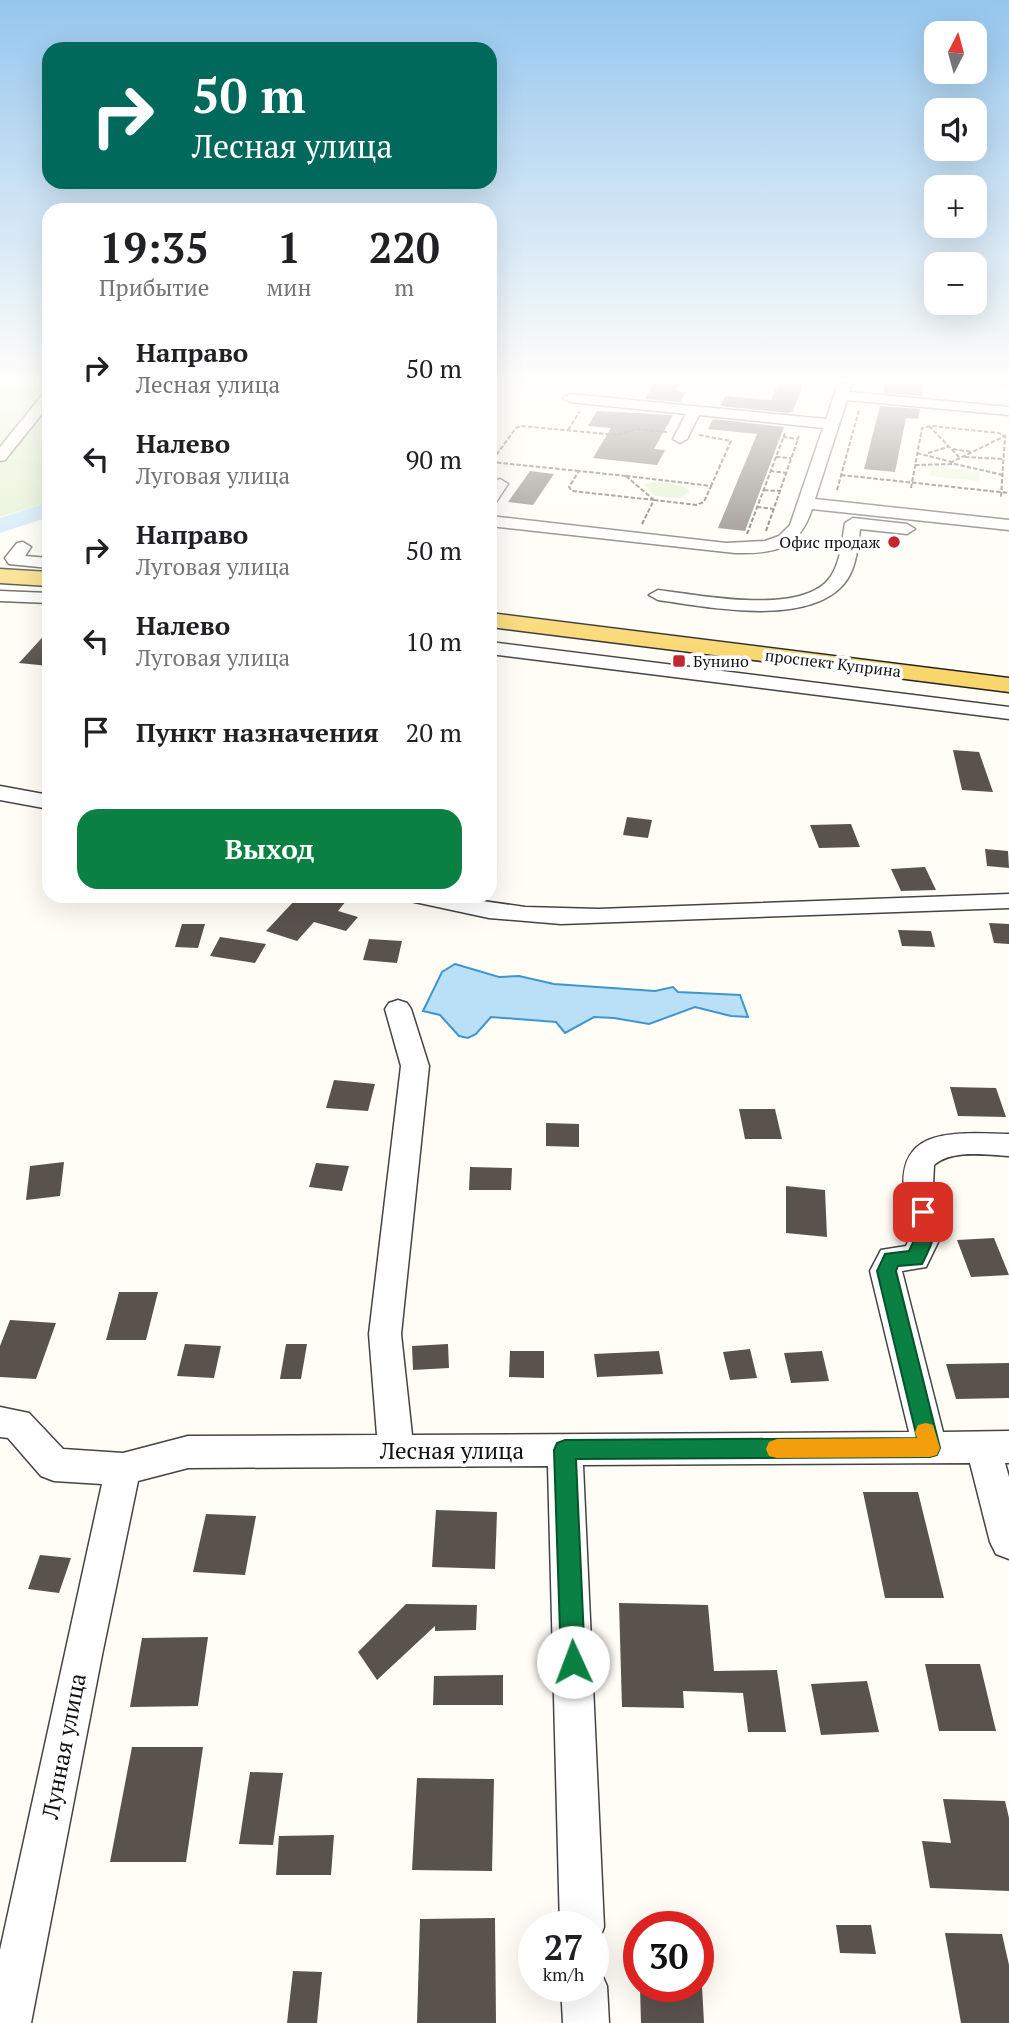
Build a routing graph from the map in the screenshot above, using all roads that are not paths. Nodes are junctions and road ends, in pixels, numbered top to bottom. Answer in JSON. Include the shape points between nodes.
{"nodes":[{"id":1,"x":813,"y":478,"type":"edge"},
{"id":2,"x":500,"y":484,"type":"dead end"},
{"id":3,"x":497,"y":488,"type":"edge"},
{"id":4,"x":806,"y":502,"type":"junction"},
{"id":5,"x":1005,"y":505,"type":"edge"},
{"id":6,"x":497,"y":522,"type":"edge"},
{"id":7,"x":853,"y":523,"type":"junction"},
{"id":8,"x":1009,"y":525,"type":"edge"},
{"id":9,"x":907,"y":528,"type":"dead end"},
{"id":10,"x":0,"y":546,"type":"edge"},
{"id":11,"x":23,"y":547,"type":"junction"},
{"id":12,"x":42,"y":548,"type":"edge"},
{"id":13,"x":42,"y":562,"type":"edge"},
{"id":14,"x":0,"y":576,"type":"edge"},
{"id":15,"x":42,"y":579,"type":"edge"},
{"id":16,"x":658,"y":595,"type":"dead end"},
{"id":17,"x":0,"y":596,"type":"edge"},
{"id":18,"x":42,"y":598,"type":"edge"},
{"id":19,"x":497,"y":621,"type":"edge"},
{"id":20,"x":497,"y":649,"type":"edge"},
{"id":21,"x":1009,"y":685,"type":"edge"},
{"id":22,"x":1009,"y":713,"type":"edge"},
{"id":23,"x":0,"y":793,"type":"edge"},
{"id":24,"x":42,"y":802,"type":"edge"},
{"id":25,"x":1009,"y":901,"type":"edge"},
{"id":26,"x":440,"y":903,"type":"edge"},
{"id":27,"x":398,"y":1009,"type":"dead end"},
{"id":28,"x":1009,"y":1145,"type":"edge"},
{"id":29,"x":0,"y":1422,"type":"edge"},
{"id":30,"x":996,"y":1447,"type":"edge"},
{"id":31,"x":930,"y":1448,"type":"junction"},
{"id":32,"x":565,"y":1450,"type":"junction"},
{"id":33,"x":396,"y":1451,"type":"junction"},
{"id":34,"x":123,"y":1469,"type":"junction"},
{"id":35,"x":1009,"y":1542,"type":"edge"},
{"id":36,"x":581,"y":1911,"type":"edge"},
{"id":37,"x":585,"y":2002,"type":"edge"},
{"id":38,"x":8,"y":2023,"type":"edge"},
{"id":39,"x":586,"y":2023,"type":"edge"}],
"edges":[{"from":1,"to":4,"type":"street"},
{"from":2,"to":3,"type":"street"},
{"from":4,"to":5,"type":"street","via":[[836,493]]},
{"from":4,"to":6,"type":"street","via":[[794,534],[778,543],[726,548]]},
{"from":4,"to":7,"type":"street"},
{"from":4,"to":8,"type":"street"},
{"from":7,"to":9,"type":"street"},
{"from":7,"to":16,"type":"street","via":[[837,581],[802,601],[752,605]]},
{"from":10,"to":11,"type":"street"},
{"from":11,"to":12,"type":"street"},
{"from":11,"to":13,"type":"street","via":[[15,560]]},
{"from":14,"to":15,"type":"main road"},
{"from":17,"to":18,"type":"street"},
{"from":19,"to":21,"type":"main road","name":"проспект Куприна"},
{"from":20,"to":22,"type":"street"},
{"from":23,"to":24,"type":"street"},
{"from":25,"to":26,"type":"street","via":[[617,915],[528,915]]},
{"from":27,"to":33,"type":"street","via":[[415,1066],[385,1334]]},
{"from":28,"to":31,"type":"street","via":[[946,1146],[925,1154],[917,1167],[927,1234],[915,1258],[892,1259],[886,1271]]},
{"from":29,"to":34,"type":"street","name":"Лесная улица","via":[[17,1424],[54,1465]]},
{"from":30,"to":31,"type":"street","name":"Лесная улица"},
{"from":30,"to":35,"type":"street"},
{"from":31,"to":32,"type":"street","name":"Лесная улица"},
{"from":32,"to":33,"type":"street","name":"Лесная улица"},
{"from":32,"to":36,"type":"street"},
{"from":33,"to":34,"type":"street","name":"Лесная улица","via":[[188,1452]]},
{"from":34,"to":38,"type":"street","name":"Лунная улица"},
{"from":37,"to":39,"type":"street"}]}
